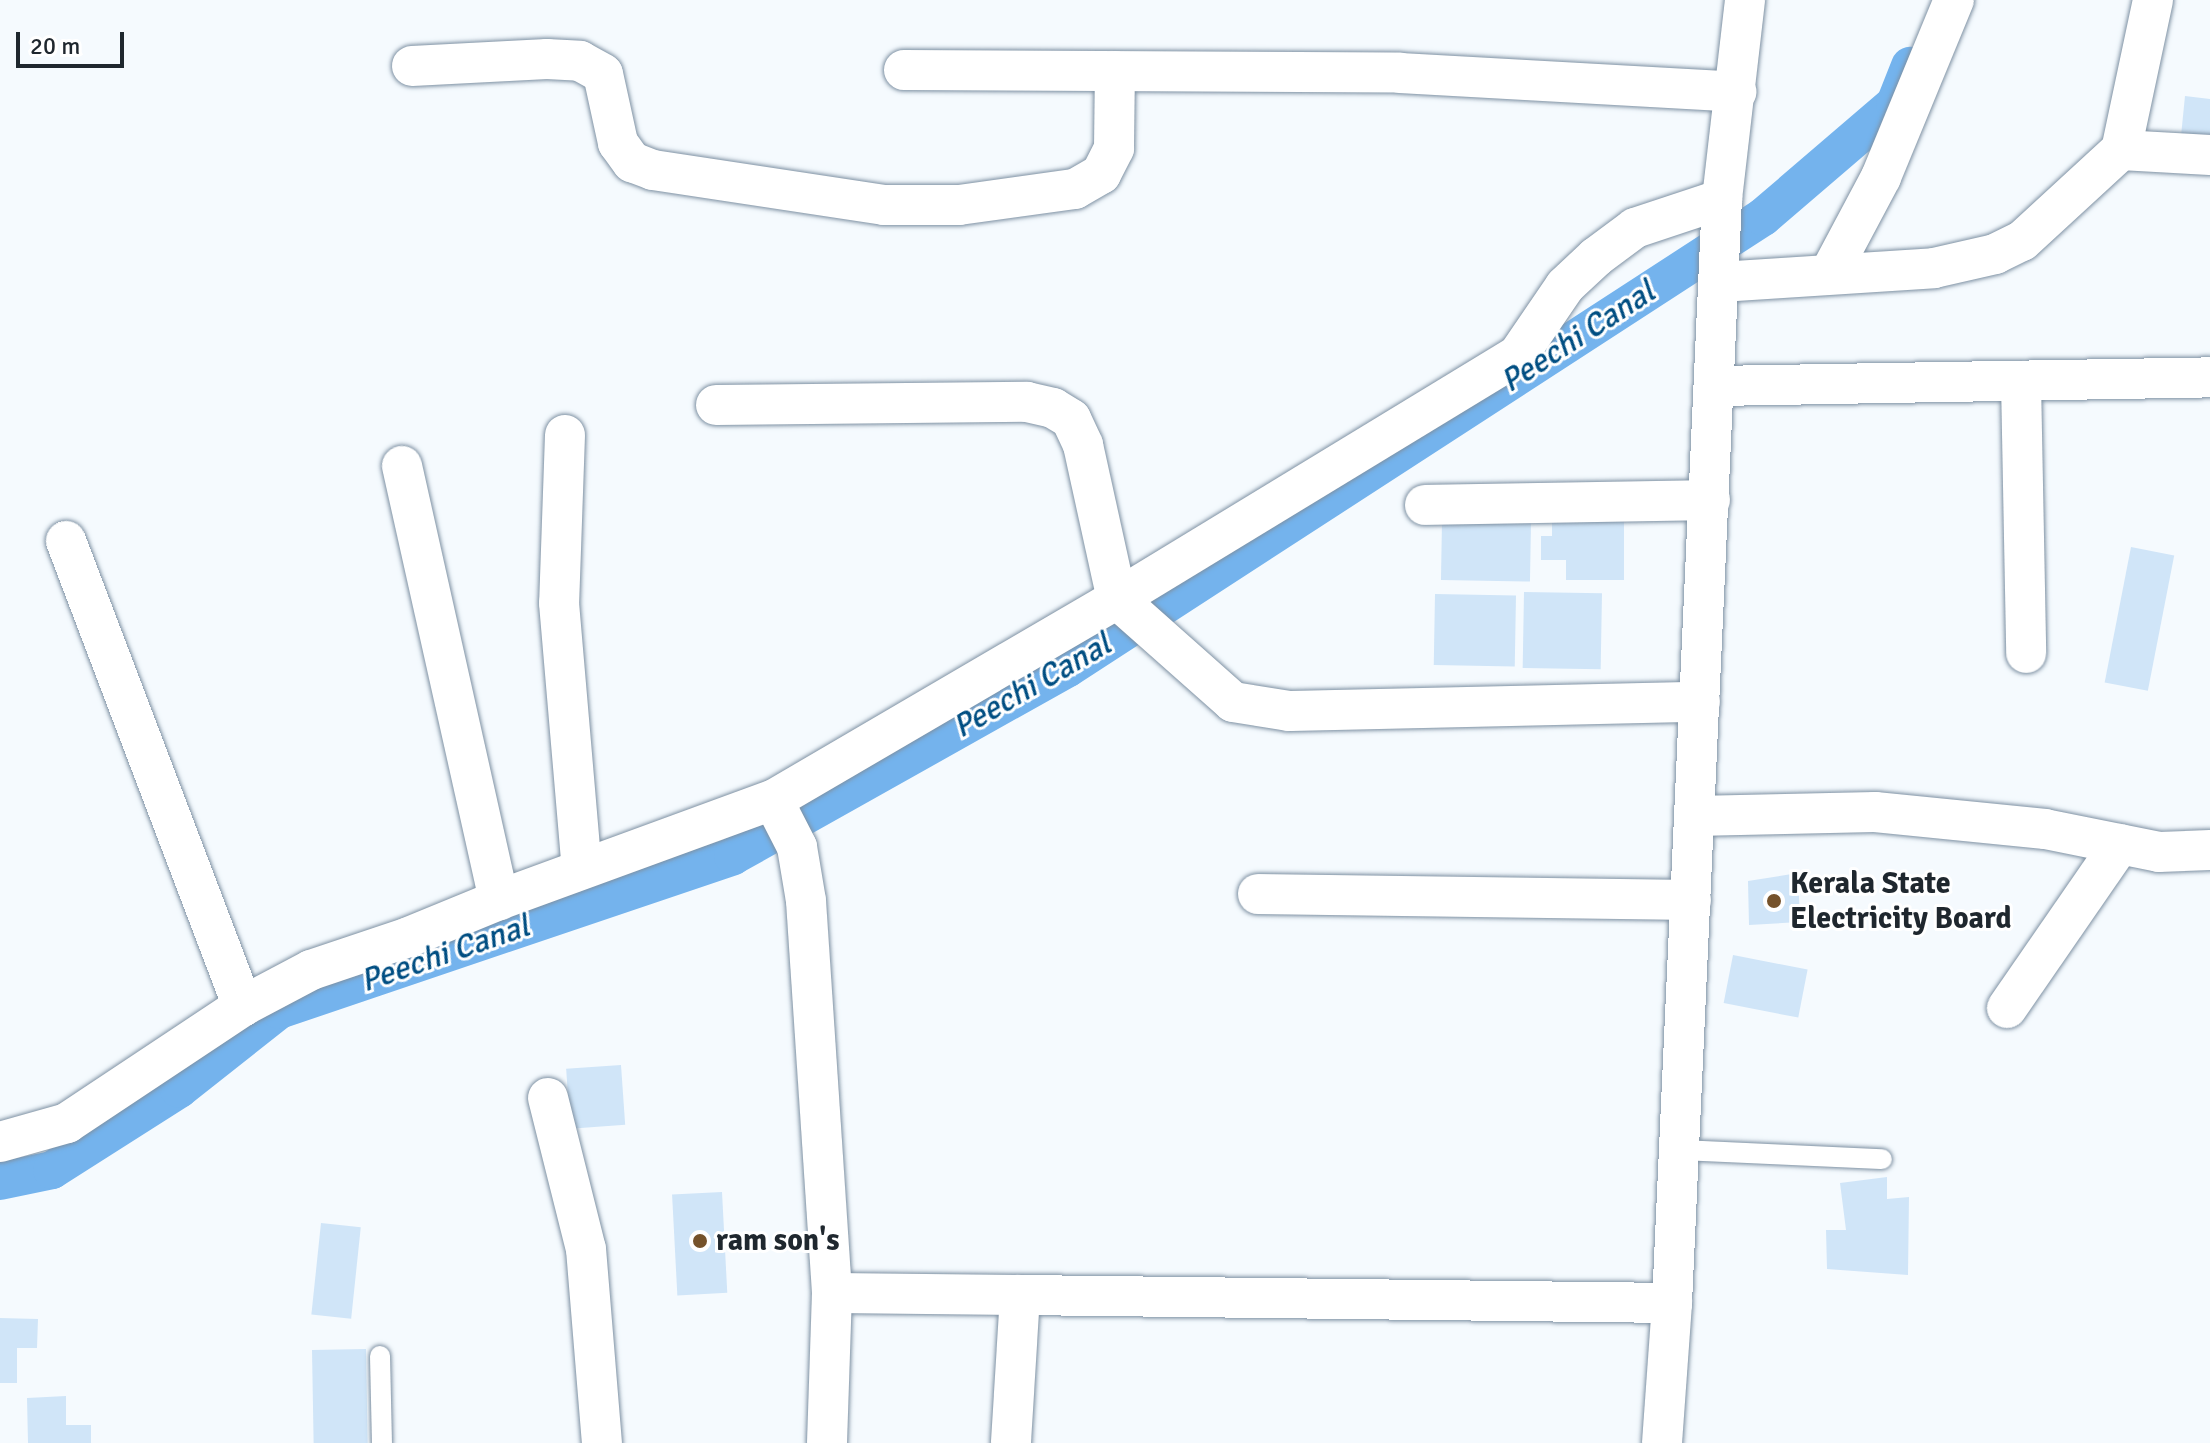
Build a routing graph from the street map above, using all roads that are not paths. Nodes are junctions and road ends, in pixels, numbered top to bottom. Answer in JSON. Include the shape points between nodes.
{"nodes":[{"id":1,"x":1745,"y":0,"type":"edge"},
{"id":2,"x":1954,"y":0,"type":"edge"},
{"id":3,"x":2153,"y":0,"type":"edge"},
{"id":4,"x":412,"y":66,"type":"dead end"},
{"id":5,"x":904,"y":70,"type":"dead end"},
{"id":6,"x":1115,"y":71,"type":"junction"},
{"id":7,"x":1736,"y":92,"type":"junction"},
{"id":8,"x":2121,"y":150,"type":"junction"},
{"id":9,"x":2210,"y":155,"type":"edge"},
{"id":10,"x":1721,"y":242,"type":"junction"},
{"id":11,"x":1830,"y":273,"type":"junction"},
{"id":12,"x":2210,"y":377,"type":"edge"},
{"id":13,"x":2021,"y":381,"type":"junction"},
{"id":14,"x":1715,"y":386,"type":"junction"},
{"id":15,"x":716,"y":405,"type":"dead end"},
{"id":16,"x":565,"y":435,"type":"dead end"},
{"id":17,"x":402,"y":466,"type":"dead end"},
{"id":18,"x":1710,"y":500,"type":"junction"},
{"id":19,"x":1425,"y":505,"type":"dead end"},
{"id":20,"x":66,"y":541,"type":"dead end"},
{"id":21,"x":1117,"y":599,"type":"junction"},
{"id":22,"x":2026,"y":653,"type":"dead end"},
{"id":23,"x":1700,"y":702,"type":"junction"},
{"id":24,"x":1695,"y":816,"type":"junction"},
{"id":25,"x":784,"y":820,"type":"junction"},
{"id":26,"x":2120,"y":844,"type":"junction"},
{"id":27,"x":2210,"y":850,"type":"edge"},
{"id":28,"x":582,"y":869,"type":"junction"},
{"id":29,"x":1258,"y":894,"type":"dead end"},
{"id":30,"x":499,"y":900,"type":"junction"},
{"id":31,"x":1691,"y":900,"type":"junction"},
{"id":32,"x":243,"y":1006,"type":"junction"},
{"id":33,"x":2007,"y":1008,"type":"dead end"},
{"id":34,"x":548,"y":1098,"type":"dead end"},
{"id":35,"x":0,"y":1142,"type":"edge"},
{"id":36,"x":1680,"y":1150,"type":"junction"},
{"id":37,"x":1882,"y":1159,"type":"dead end"},
{"id":38,"x":832,"y":1293,"type":"junction"},
{"id":39,"x":1020,"y":1295,"type":"junction"},
{"id":40,"x":1672,"y":1303,"type":"junction"},
{"id":41,"x":380,"y":1356,"type":"dead end"},
{"id":42,"x":382,"y":1443,"type":"edge"},
{"id":43,"x":602,"y":1443,"type":"edge"},
{"id":44,"x":827,"y":1443,"type":"edge"},
{"id":45,"x":1011,"y":1443,"type":"edge"},
{"id":46,"x":1662,"y":1443,"type":"edge"}],
"edges":[{"from":1,"to":7,"type":"street"},
{"from":2,"to":11,"type":"street","via":[[1881,177]]},
{"from":3,"to":8,"type":"street"},
{"from":4,"to":6,"type":"street","via":[[580,61],[603,74],[618,143],[632,162],[791,193],[899,205],[1028,198],[1075,189],[1101,174],[1114,148]]},
{"from":5,"to":6,"type":"street"},
{"from":6,"to":7,"type":"street","via":[[1400,73]]},
{"from":7,"to":10,"type":"street"},
{"from":8,"to":9,"type":"street"},
{"from":8,"to":11,"type":"street","via":[[2022,241],[1995,254],[1934,268]]},
{"from":10,"to":11,"type":"street"},
{"from":10,"to":14,"type":"street"},
{"from":10,"to":21,"type":"street","via":[[1635,228],[1565,286],[1518,355]]},
{"from":12,"to":13,"type":"street"},
{"from":13,"to":14,"type":"street"},
{"from":13,"to":22,"type":"street"},
{"from":14,"to":18,"type":"street"},
{"from":15,"to":21,"type":"street","via":[[1027,402],[1053,408],[1071,419],[1083,445]]},
{"from":16,"to":28,"type":"street","via":[[559,603]]},
{"from":17,"to":30,"type":"street"},
{"from":18,"to":19,"type":"street"},
{"from":18,"to":23,"type":"street"},
{"from":20,"to":32,"type":"street"},
{"from":21,"to":23,"type":"street","via":[[1233,702],[1289,711]]},
{"from":21,"to":25,"type":"street"},
{"from":23,"to":24,"type":"street"},
{"from":24,"to":26,"type":"street","via":[[1875,812],[2045,829]]},
{"from":24,"to":31,"type":"street"},
{"from":25,"to":28,"type":"street"},
{"from":25,"to":38,"type":"street","via":[[806,901]]},
{"from":26,"to":27,"type":"street","via":[[2159,852]]},
{"from":26,"to":33,"type":"street"},
{"from":28,"to":30,"type":"street"},
{"from":29,"to":31,"type":"street"},
{"from":30,"to":32,"type":"street","via":[[311,970]]},
{"from":31,"to":36,"type":"street"},
{"from":32,"to":35,"type":"street","via":[[67,1123]]},
{"from":34,"to":43,"type":"street","via":[[586,1249]]},
{"from":36,"to":37,"type":"lane"},
{"from":36,"to":40,"type":"street"},
{"from":38,"to":39,"type":"street"},
{"from":38,"to":44,"type":"street"},
{"from":39,"to":40,"type":"street"},
{"from":39,"to":45,"type":"street"},
{"from":40,"to":46,"type":"street"},
{"from":41,"to":42,"type":"lane"}]}
